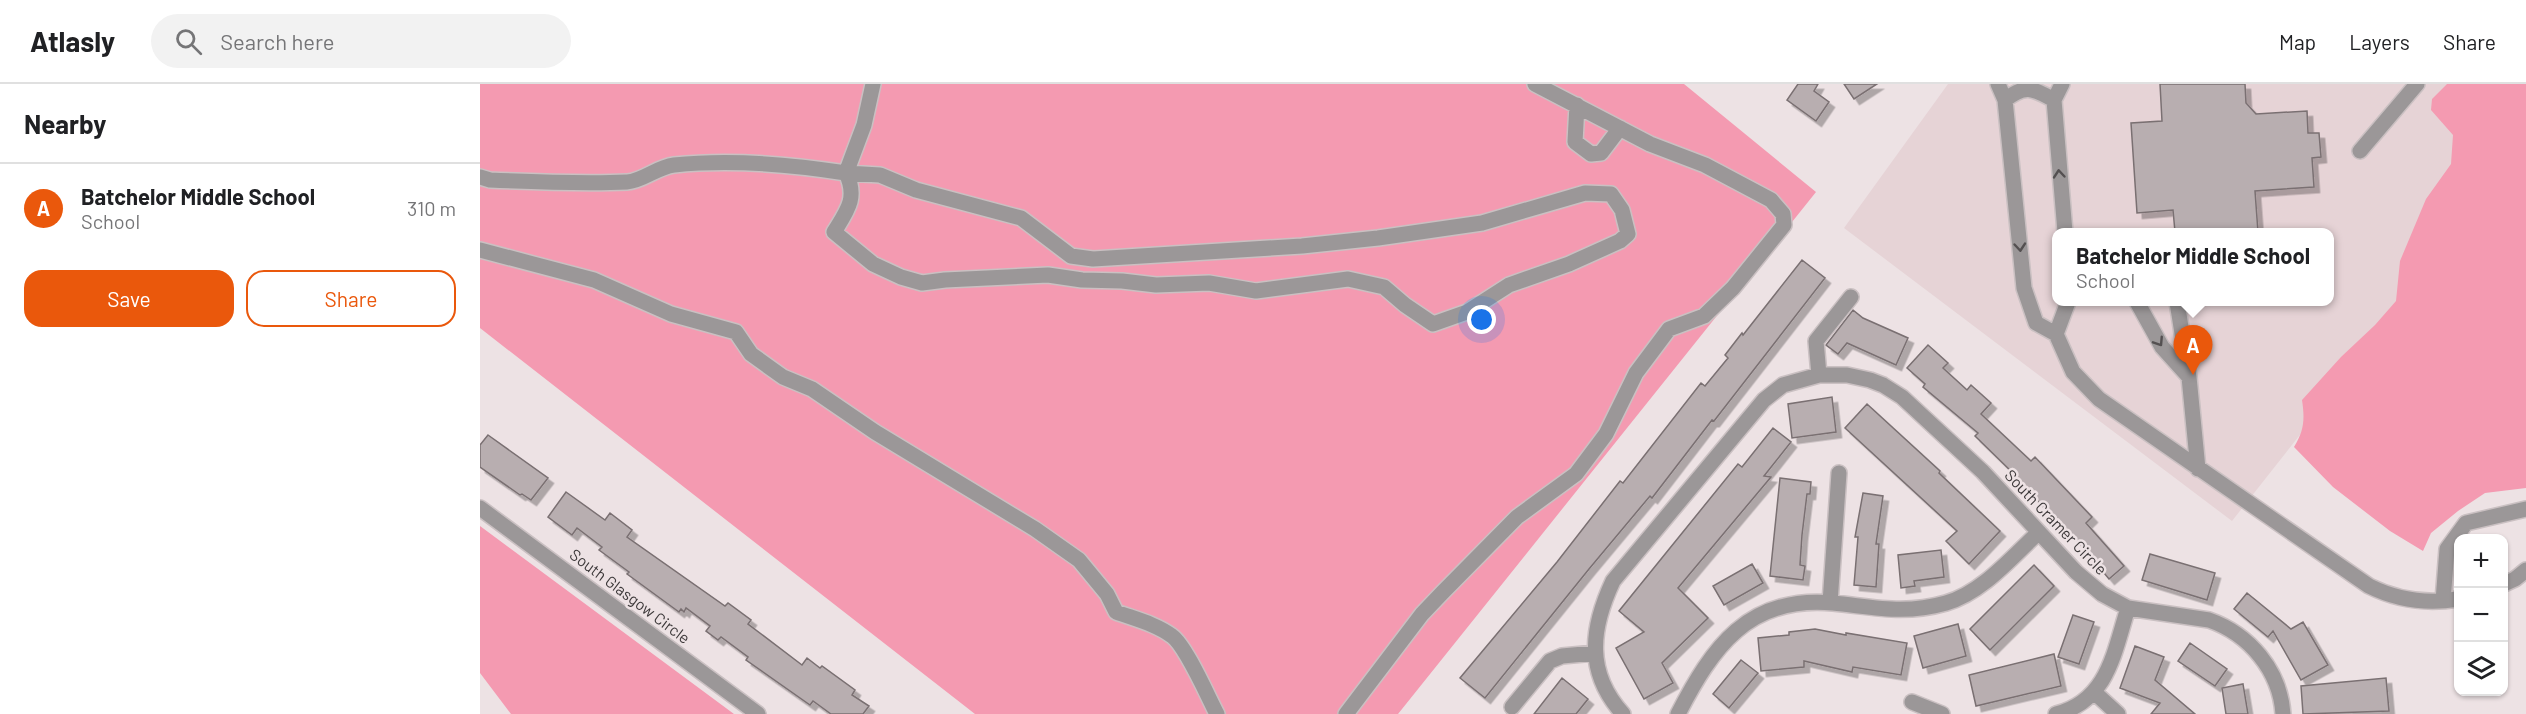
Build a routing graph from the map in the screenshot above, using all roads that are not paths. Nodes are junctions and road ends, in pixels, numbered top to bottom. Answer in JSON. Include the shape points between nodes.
{"nodes":[{"id":1,"x":873,"y":84,"type":"edge"},
{"id":2,"x":1534,"y":84,"type":"edge"},
{"id":3,"x":1998,"y":84,"type":"edge"},
{"id":4,"x":2062,"y":84,"type":"edge"},
{"id":5,"x":2417,"y":84,"type":"edge"},
{"id":6,"x":2005,"y":100,"type":"junction"},
{"id":7,"x":2054,"y":100,"type":"junction"},
{"id":8,"x":1577,"y":105,"type":"junction"},
{"id":9,"x":1620,"y":128,"type":"junction"},
{"id":10,"x":2360,"y":152,"type":"dead end"},
{"id":11,"x":846,"y":173,"type":"junction"},
{"id":12,"x":480,"y":177,"type":"edge"},
{"id":13,"x":2065,"y":228,"type":"edge"},
{"id":14,"x":480,"y":250,"type":"edge"},
{"id":15,"x":1851,"y":297,"type":"dead end"},
{"id":16,"x":2066,"y":306,"type":"edge"},
{"id":17,"x":2139,"y":306,"type":"edge"},
{"id":18,"x":2178,"y":306,"type":"edge"},
{"id":19,"x":2056,"y":334,"type":"junction"},
{"id":20,"x":1819,"y":375,"type":"junction"},
{"id":21,"x":2189,"y":376,"type":"junction"},
{"id":22,"x":2198,"y":469,"type":"junction"},
{"id":23,"x":1839,"y":473,"type":"dead end"},
{"id":24,"x":480,"y":508,"type":"edge"},
{"id":25,"x":2526,"y":508,"type":"edge"},
{"id":26,"x":2039,"y":532,"type":"junction"},
{"id":27,"x":2451,"y":600,"type":"edge"},
{"id":28,"x":1830,"y":603,"type":"junction"},
{"id":29,"x":2128,"y":608,"type":"junction"},
{"id":30,"x":1595,"y":653,"type":"junction"},
{"id":31,"x":2094,"y":692,"type":"junction"},
{"id":32,"x":1912,"y":702,"type":"dead end"},
{"id":33,"x":1512,"y":707,"type":"dead end"},
{"id":34,"x":758,"y":714,"type":"edge"},
{"id":35,"x":1217,"y":714,"type":"edge"},
{"id":36,"x":1346,"y":714,"type":"edge"},
{"id":37,"x":1623,"y":714,"type":"edge"},
{"id":38,"x":1678,"y":714,"type":"edge"},
{"id":39,"x":1942,"y":714,"type":"edge"},
{"id":40,"x":2056,"y":714,"type":"edge"},
{"id":41,"x":2118,"y":714,"type":"edge"},
{"id":42,"x":2283,"y":714,"type":"edge"}],
"edges":[{"from":1,"to":11,"type":"street","via":[[864,125]]},
{"from":2,"to":8,"type":"street"},
{"from":3,"to":6,"type":"street"},
{"from":4,"to":7,"type":"street"},
{"from":5,"to":10,"type":"street"},
{"from":6,"to":7,"type":"street","via":[[2017,89],[2032,87]]},
{"from":6,"to":19,"type":"street","one_way":true,"via":[[2024,288],[2036,323]]},
{"from":13,"to":7,"type":"street","one_way":true},
{"from":8,"to":9,"type":"street"},
{"from":8,"to":9,"type":"street","via":[[1575,142],[1592,154],[1601,153]]},
{"from":9,"to":36,"type":"street","via":[[1705,165],[1771,200],[1784,214],[1784,225],[1733,288],[1704,316],[1669,330],[1636,373],[1606,434],[1576,474],[1517,517],[1436,600]]},
{"from":11,"to":11,"type":"street","via":[[852,184],[850,206],[834,232],[873,264],[922,283],[1048,275],[1156,285],[1209,283],[1256,291],[1348,279],[1384,287],[1433,324],[1467,312],[1509,285],[1569,264],[1628,234],[1622,210],[1611,194],[1585,193],[1482,223],[1423,232],[1302,246],[1093,259],[1071,256],[1021,218],[916,190],[880,175]]},
{"from":11,"to":12,"type":"street","via":[[748,162],[664,166],[630,182]]},
{"from":14,"to":35,"type":"street","via":[[594,280],[671,314],[736,332],[751,354],[783,377],[812,389],[1079,560],[1107,594],[1116,612],[1174,637]]},
{"from":15,"to":20,"type":"street","via":[[1816,341]]},
{"from":16,"to":19,"type":"street"},
{"from":17,"to":21,"type":"street","one_way":true,"via":[[2162,347]]},
{"from":18,"to":21,"type":"street"},
{"from":19,"to":22,"type":"street","via":[[2073,372],[2091,392]]},
{"from":20,"to":26,"type":"street","name":"South Cramer Circle","via":[[1860,377],[1893,390],[1983,472]]},
{"from":20,"to":30,"type":"street","name":"South Cramer Circle","via":[[1783,385],[1764,400],[1614,581],[1595,629]]},
{"from":21,"to":22,"type":"street"},
{"from":22,"to":27,"type":"street","via":[[2369,586],[2404,598]]},
{"from":23,"to":28,"type":"street"},
{"from":24,"to":34,"type":"street","name":"South Glasgow Circle"},
{"from":25,"to":27,"type":"street","via":[[2466,523],[2447,549]]},
{"from":26,"to":28,"type":"street","via":[[1980,585],[1947,603],[1913,611]]},
{"from":26,"to":29,"type":"street","name":"South Cramer Circle","via":[[2089,584]]},
{"from":28,"to":38,"type":"street","via":[[1781,607],[1737,630],[1709,658]]},
{"from":29,"to":31,"type":"street","via":[[2107,672]]},
{"from":29,"to":42,"type":"street","name":"South Cramer Circle","via":[[2209,620],[2244,639],[2271,673]]},
{"from":30,"to":33,"type":"street","via":[[1550,661]]},
{"from":30,"to":37,"type":"street","name":"South Cramer Circle","via":[[1605,689]]},
{"from":31,"to":40,"type":"street","via":[[2076,708]]},
{"from":31,"to":41,"type":"street"},
{"from":32,"to":39,"type":"street"}]}
